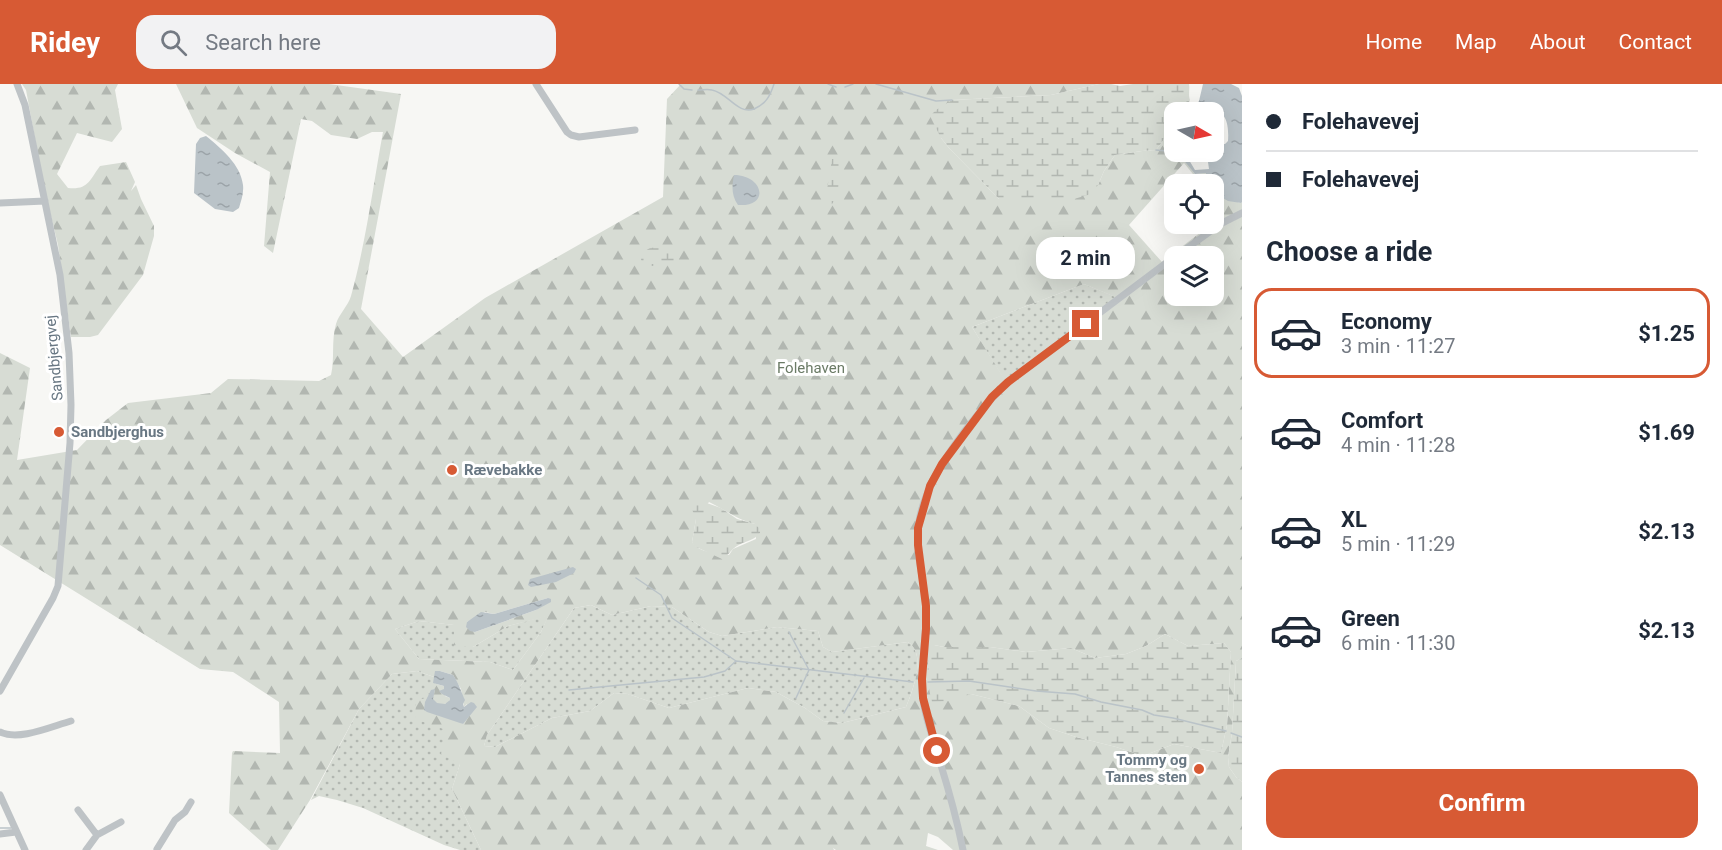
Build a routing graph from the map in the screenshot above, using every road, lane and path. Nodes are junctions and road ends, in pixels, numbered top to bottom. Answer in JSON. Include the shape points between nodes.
{"nodes":[{"id":1,"x":17,"y":84,"type":"edge"},
{"id":2,"x":536,"y":84,"type":"edge"},
{"id":3,"x":636,"y":129,"type":"dead end"},
{"id":4,"x":45,"y":201,"type":"junction"},
{"id":5,"x":0,"y":203,"type":"edge"},
{"id":6,"x":1242,"y":213,"type":"edge"},
{"id":7,"x":1190,"y":246,"type":"edge"},
{"id":8,"x":1164,"y":265,"type":"edge"},
{"id":9,"x":0,"y":691,"type":"edge"},
{"id":10,"x":70,"y":721,"type":"dead end"},
{"id":11,"x":0,"y":732,"type":"edge"},
{"id":12,"x":0,"y":795,"type":"edge"},
{"id":13,"x":191,"y":802,"type":"dead end"},
{"id":14,"x":78,"y":810,"type":"dead end"},
{"id":15,"x":121,"y":822,"type":"dead end"},
{"id":16,"x":16,"y":832,"type":"junction"},
{"id":17,"x":0,"y":834,"type":"edge"},
{"id":18,"x":96,"y":835,"type":"junction"},
{"id":19,"x":25,"y":850,"type":"edge"},
{"id":20,"x":86,"y":850,"type":"edge"},
{"id":21,"x":158,"y":850,"type":"edge"},
{"id":22,"x":963,"y":850,"type":"edge"}],
"edges":[{"from":1,"to":4,"type":"street","name":"Sandbjergvej"},
{"from":2,"to":3,"type":"street","via":[[571,135]]},
{"from":4,"to":5,"type":"street"},
{"from":4,"to":9,"type":"street","name":"Sandbjergvej","via":[[60,275],[70,375],[70,443],[60,575],[53,598]]},
{"from":6,"to":7,"type":"street"},
{"from":8,"to":22,"type":"street","via":[[992,397],[930,486],[918,528],[926,606],[923,698]]},
{"from":10,"to":11,"type":"street","via":[[18,736]]},
{"from":12,"to":16,"type":"street"},
{"from":13,"to":21,"type":"street"},
{"from":14,"to":18,"type":"street"},
{"from":15,"to":18,"type":"street"},
{"from":16,"to":17,"type":"street"},
{"from":16,"to":19,"type":"street"},
{"from":18,"to":20,"type":"street"}]}
